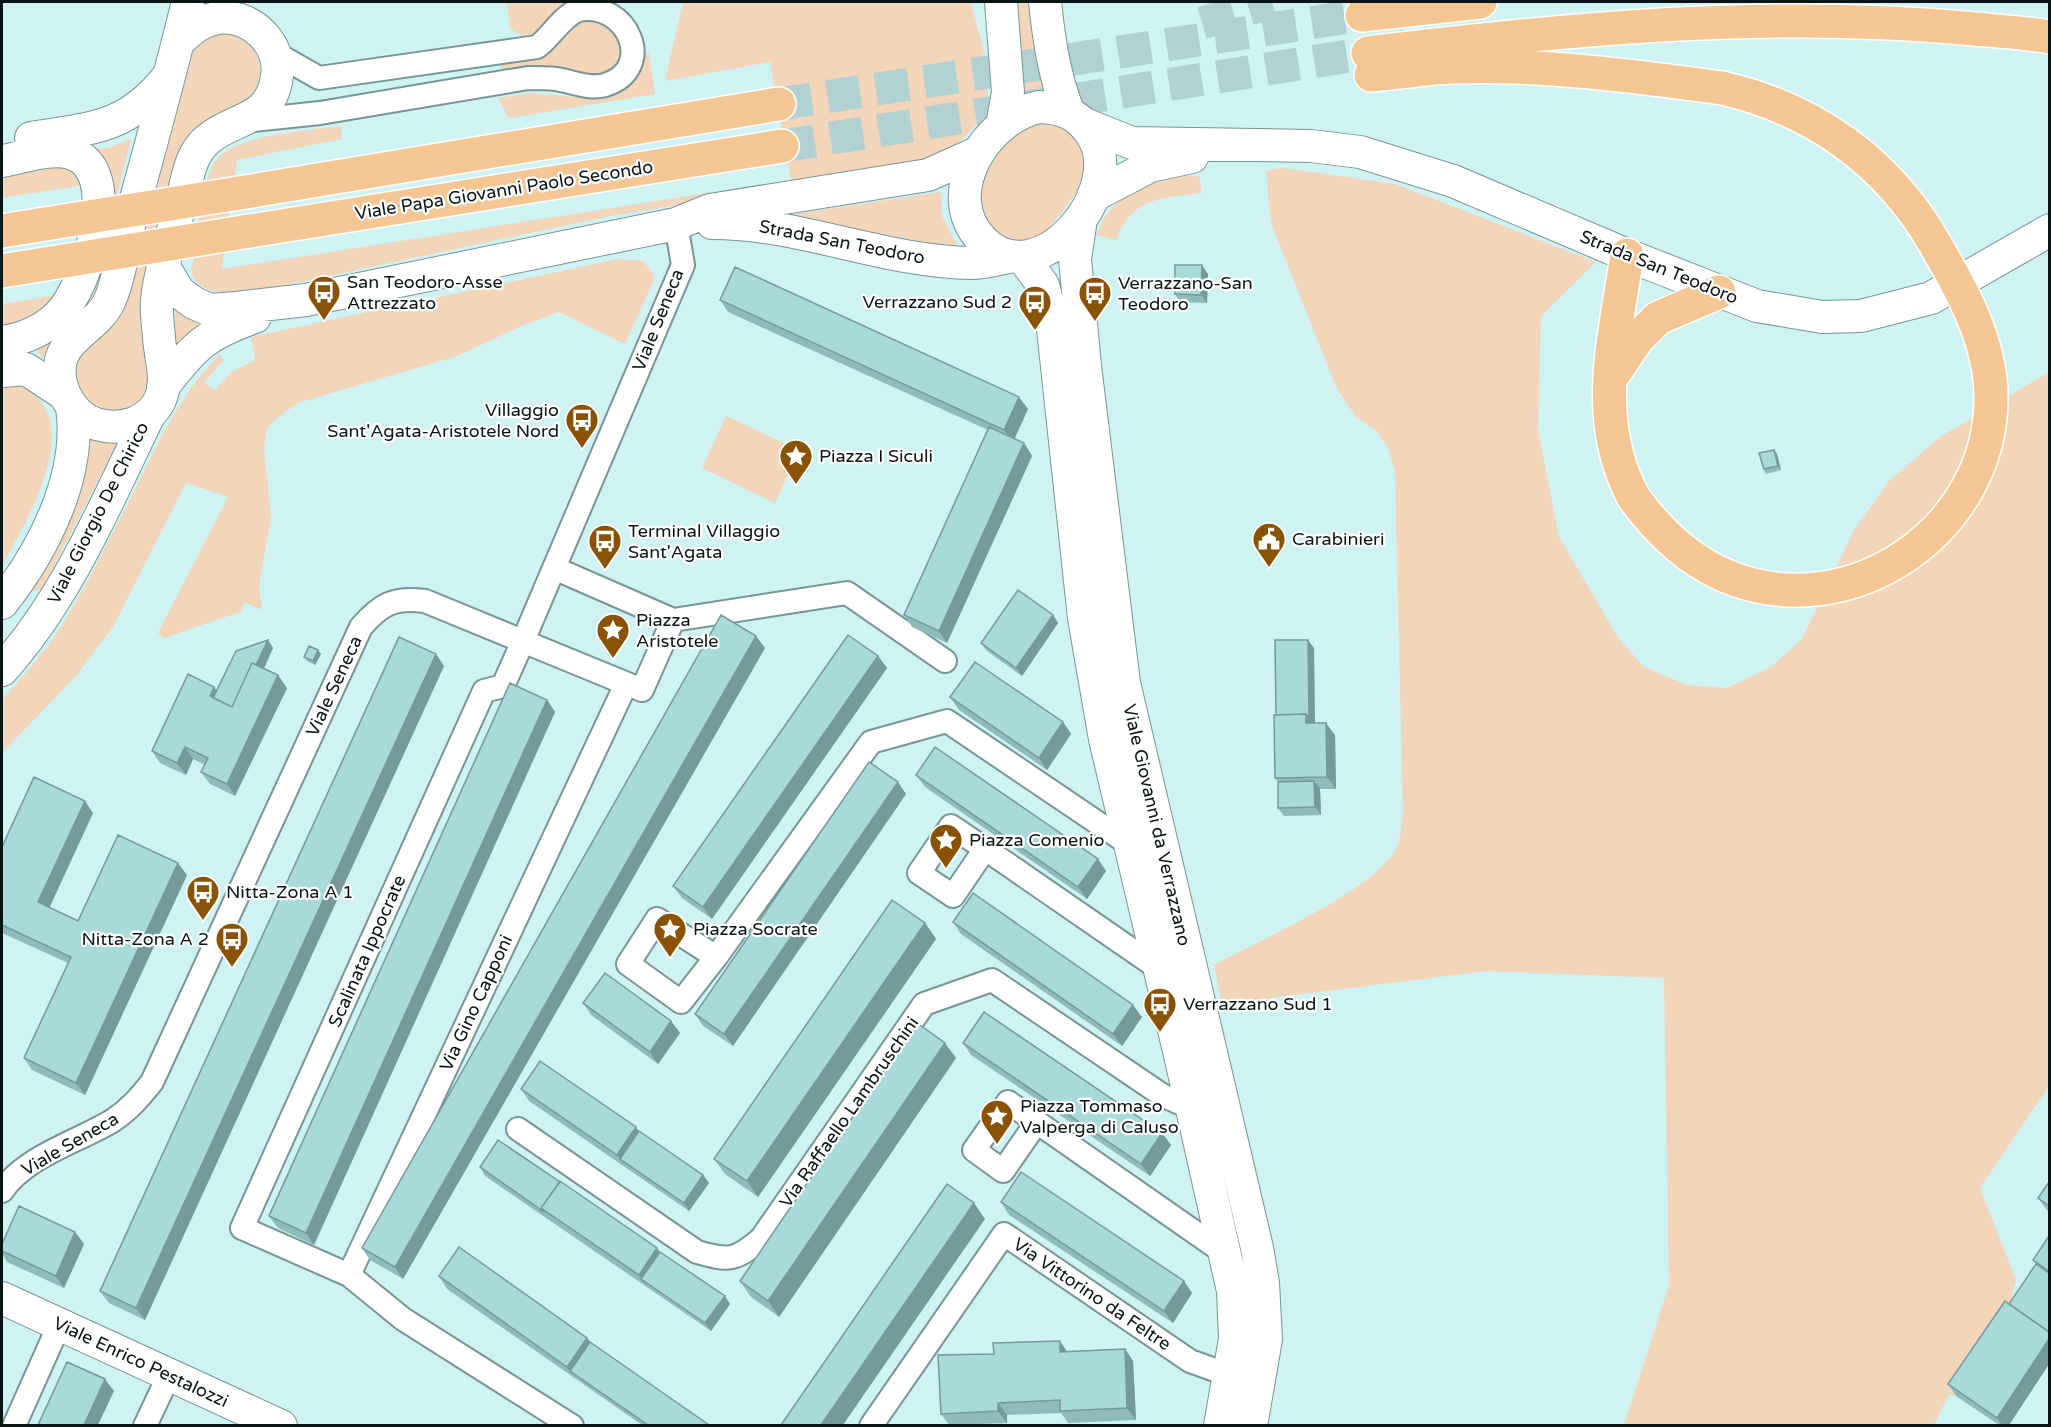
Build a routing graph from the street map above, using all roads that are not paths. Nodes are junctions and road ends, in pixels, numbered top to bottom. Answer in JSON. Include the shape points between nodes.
{"nodes":[{"id":1,"x":188,"y":2,"type":"edge"},
{"id":2,"x":257,"y":2,"type":"edge"},
{"id":3,"x":1001,"y":2,"type":"edge"},
{"id":4,"x":1045,"y":2,"type":"edge"},
{"id":5,"x":1480,"y":2,"type":"edge"},
{"id":6,"x":1362,"y":15,"type":"tunnel mouth"},
{"id":7,"x":2049,"y":37,"type":"edge"},
{"id":8,"x":178,"y":42,"type":"junction"},
{"id":9,"x":269,"y":44,"type":"junction"},
{"id":10,"x":170,"y":75,"type":"junction"},
{"id":11,"x":779,"y":104,"type":"tunnel mouth"},
{"id":12,"x":1076,"y":117,"type":"junction"},
{"id":13,"x":244,"y":122,"type":"junction"},
{"id":14,"x":1002,"y":126,"type":"junction"},
{"id":15,"x":2,"y":143,"type":"edge"},
{"id":16,"x":1261,"y":145,"type":"junction"},
{"id":17,"x":782,"y":146,"type":"tunnel mouth"},
{"id":18,"x":977,"y":153,"type":"junction"},
{"id":19,"x":2,"y":161,"type":"edge"},
{"id":20,"x":1087,"y":207,"type":"junction"},
{"id":21,"x":676,"y":224,"type":"junction"},
{"id":22,"x":2049,"y":230,"type":"edge"},
{"id":23,"x":2,"y":231,"type":"edge"},
{"id":24,"x":1627,"y":255,"type":"junction"},
{"id":25,"x":1016,"y":257,"type":"junction"},
{"id":26,"x":165,"y":269,"type":"junction"},
{"id":27,"x":2,"y":271,"type":"edge"},
{"id":28,"x":1719,"y":292,"type":"junction"},
{"id":29,"x":306,"y":300,"type":"junction"},
{"id":30,"x":2,"y":342,"type":"edge"},
{"id":31,"x":2,"y":370,"type":"edge"},
{"id":32,"x":1609,"y":382,"type":"junction"},
{"id":33,"x":156,"y":400,"type":"junction"},
{"id":34,"x":68,"y":401,"type":"junction"},
{"id":35,"x":554,"y":568,"type":"junction"},
{"id":36,"x":2,"y":603,"type":"edge"},
{"id":37,"x":673,"y":620,"type":"junction"},
{"id":38,"x":523,"y":641,"type":"junction"},
{"id":39,"x":945,"y":661,"type":"dead end"},
{"id":40,"x":2,"y":670,"type":"edge"},
{"id":41,"x":626,"y":684,"type":"junction"},
{"id":42,"x":1129,"y":844,"type":"junction"},
{"id":43,"x":992,"y":854,"type":"dead end"},
{"id":44,"x":716,"y":957,"type":"dead end"},
{"id":45,"x":1158,"y":968,"type":"junction"},
{"id":46,"x":1193,"y":1109,"type":"junction"},
{"id":47,"x":1043,"y":1127,"type":"dead end"},
{"id":48,"x":518,"y":1129,"type":"dead end"},
{"id":49,"x":2,"y":1191,"type":"edge"},
{"id":50,"x":1226,"y":1254,"type":"junction"},
{"id":51,"x":348,"y":1275,"type":"junction"},
{"id":52,"x":2,"y":1298,"type":"edge"},
{"id":53,"x":59,"y":1325,"type":"junction"},
{"id":54,"x":1235,"y":1339,"type":"junction"},
{"id":55,"x":1266,"y":1339,"type":"junction"},
{"id":56,"x":169,"y":1375,"type":"junction"},
{"id":57,"x":1229,"y":1375,"type":"junction"},
{"id":58,"x":14,"y":1425,"type":"edge"},
{"id":59,"x":145,"y":1425,"type":"edge"},
{"id":60,"x":281,"y":1425,"type":"edge"},
{"id":61,"x":572,"y":1425,"type":"edge"},
{"id":62,"x":871,"y":1425,"type":"edge"},
{"id":63,"x":1220,"y":1425,"type":"edge"},
{"id":64,"x":1251,"y":1425,"type":"edge"}],
"edges":[{"from":1,"to":8,"type":"main road"},
{"from":2,"to":9,"type":"main road"},
{"from":3,"to":14,"type":"main road","via":[[1008,93]]},
{"from":4,"to":12,"type":"main road","via":[[1058,85]]},
{"from":5,"to":6,"type":"main road"},
{"from":7,"to":32,"type":"main road","bridge":true,"via":[[1835,20],[1641,24],[1528,33],[1369,64],[1585,73],[1722,88],[1774,102],[1827,129],[1872,163],[1911,206],[1941,255],[1982,341],[1991,397],[1981,460],[1971,484],[1938,530],[1921,546],[1893,566],[1868,577],[1812,590],[1781,590],[1727,576],[1677,546],[1649,518],[1625,482],[1612,443],[1607,403]]},
{"from":8,"to":9,"type":"main road","via":[[199,24],[237,18]]},
{"from":8,"to":10,"type":"main road"},
{"from":9,"to":13,"type":"main road","via":[[278,72],[274,90],[264,107]]},
{"from":9,"to":13,"type":"street","via":[[319,78],[537,46],[575,11],[595,7],[622,19],[632,36],[633,56],[616,80],[597,87],[528,78]]},
{"from":10,"to":15,"type":"main road","via":[[142,105],[103,126]]},
{"from":10,"to":34,"type":"main road","via":[[108,303],[67,347],[60,366]]},
{"from":11,"to":23,"type":"main road","bridge":true},
{"from":12,"to":14,"type":"main road","via":[[1039,107],[1023,110]]},
{"from":12,"to":16,"type":"main road","name":"Strada San Teodoro","via":[[1132,143]]},
{"from":12,"to":20,"type":"main road","via":[[1094,138],[1100,155],[1100,175]]},
{"from":13,"to":26,"type":"main road","via":[[206,141],[191,163]]},
{"from":14,"to":18,"type":"main road"},
{"from":16,"to":20,"type":"main road","name":"Strada San Teodoro","via":[[1150,166]]},
{"from":16,"to":24,"type":"main road","name":"Strada San Teodoro","via":[[1360,152],[1406,164]]},
{"from":17,"to":27,"type":"main road","name":"Viale Papa Giovanni Paolo Secondo","bridge":true},
{"from":18,"to":21,"type":"main road","name":"Strada San Teodoro","via":[[928,175],[710,210]]},
{"from":18,"to":25,"type":"main road","via":[[964,191],[968,218],[989,247]]},
{"from":19,"to":30,"type":"main road","via":[[71,153],[92,169],[99,196],[91,251],[68,304],[34,333]]},
{"from":20,"to":25,"type":"main road","via":[[1056,243]]},
{"from":20,"to":55,"type":"main road","name":"Viale Giovanni da Verrazzano","via":[[1075,259],[1124,683],[1257,1248]]},
{"from":21,"to":25,"type":"main road","name":"Strada San Teodoro","via":[[739,223],[780,228],[926,259],[975,263]]},
{"from":21,"to":29,"type":"main road","name":"Strada San Teodoro"},
{"from":21,"to":35,"type":"street","name":"Viale Seneca","via":[[683,266]]},
{"from":22,"to":28,"type":"main road","name":"Strada San Teodoro","via":[[1931,298],[1861,316],[1791,314]]},
{"from":24,"to":28,"type":"main road","name":"Strada San Teodoro"},
{"from":24,"to":32,"type":"main road"},
{"from":25,"to":42,"type":"main road","name":"Viale Giovanni da Verrazzano","via":[[1043,285],[1052,320],[1084,618],[1105,739]]},
{"from":26,"to":29,"type":"main road","via":[[179,292],[210,310]]},
{"from":26,"to":33,"type":"main road","via":[[158,300]]},
{"from":28,"to":32,"type":"main road","via":[[1658,318],[1628,351]]},
{"from":29,"to":33,"type":"main road","via":[[211,335],[189,353]]},
{"from":31,"to":34,"type":"main road","via":[[26,369]]},
{"from":33,"to":34,"type":"main road","via":[[127,427],[85,420]]},
{"from":33,"to":40,"type":"main road","name":"Viale Giorgio De Chirico","via":[[69,576]]},
{"from":34,"to":36,"type":"main road","via":[[74,441],[70,464],[51,522]]},
{"from":35,"to":37,"type":"street"},
{"from":35,"to":38,"type":"street","name":"Viale Seneca"},
{"from":37,"to":39,"type":"street","via":[[847,593]]},
{"from":37,"to":41,"type":"street","via":[[642,690]]},
{"from":38,"to":41,"type":"street"},
{"from":38,"to":49,"type":"street","name":"Viale Seneca","via":[[425,601],[405,598],[385,604],[372,615],[361,627],[152,1082],[135,1104],[113,1120],[33,1163]]},
{"from":38,"to":51,"type":"street","name":"Scalinata Ippocrate","via":[[503,686],[484,692],[242,1228]]},
{"from":41,"to":51,"type":"street","name":"Via Gino Capponi"},
{"from":42,"to":44,"type":"street","via":[[947,721],[871,742]]},
{"from":42,"to":45,"type":"main road","name":"Viale Giovanni da Verrazzano"},
{"from":43,"to":45,"type":"street"},
{"from":45,"to":46,"type":"main road","name":"Viale Giovanni da Verrazzano"},
{"from":46,"to":48,"type":"street","name":"Via Raffaello Lambruschini","via":[[1162,1095],[992,980],[924,1004],[761,1239],[742,1255],[725,1260],[697,1252]]},
{"from":46,"to":50,"type":"main road","name":"Viale Giovanni da Verrazzano"},
{"from":47,"to":50,"type":"street"},
{"from":50,"to":54,"type":"main road","name":"Viale Giovanni da Verrazzano","via":[[1233,1291]]},
{"from":51,"to":61,"type":"street","via":[[403,1319]]},
{"from":52,"to":53,"type":"main road","name":"Viale Enrico Pestalozzi"},
{"from":53,"to":56,"type":"main road","name":"Viale Enrico Pestalozzi"},
{"from":53,"to":58,"type":"street"},
{"from":54,"to":55,"type":"main road"},
{"from":54,"to":57,"type":"main road","name":"Viale Giovanni da Verrazzano"},
{"from":55,"to":64,"type":"main road","name":"Viale Giovanni da Verrazzano"},
{"from":56,"to":59,"type":"street"},
{"from":56,"to":60,"type":"main road","name":"Viale Enrico Pestalozzi"},
{"from":57,"to":62,"type":"street","name":"Via Vittorino da Feltre","via":[[1190,1361],[1004,1234]]},
{"from":57,"to":63,"type":"main road","name":"Viale Giovanni da Verrazzano"}]}
